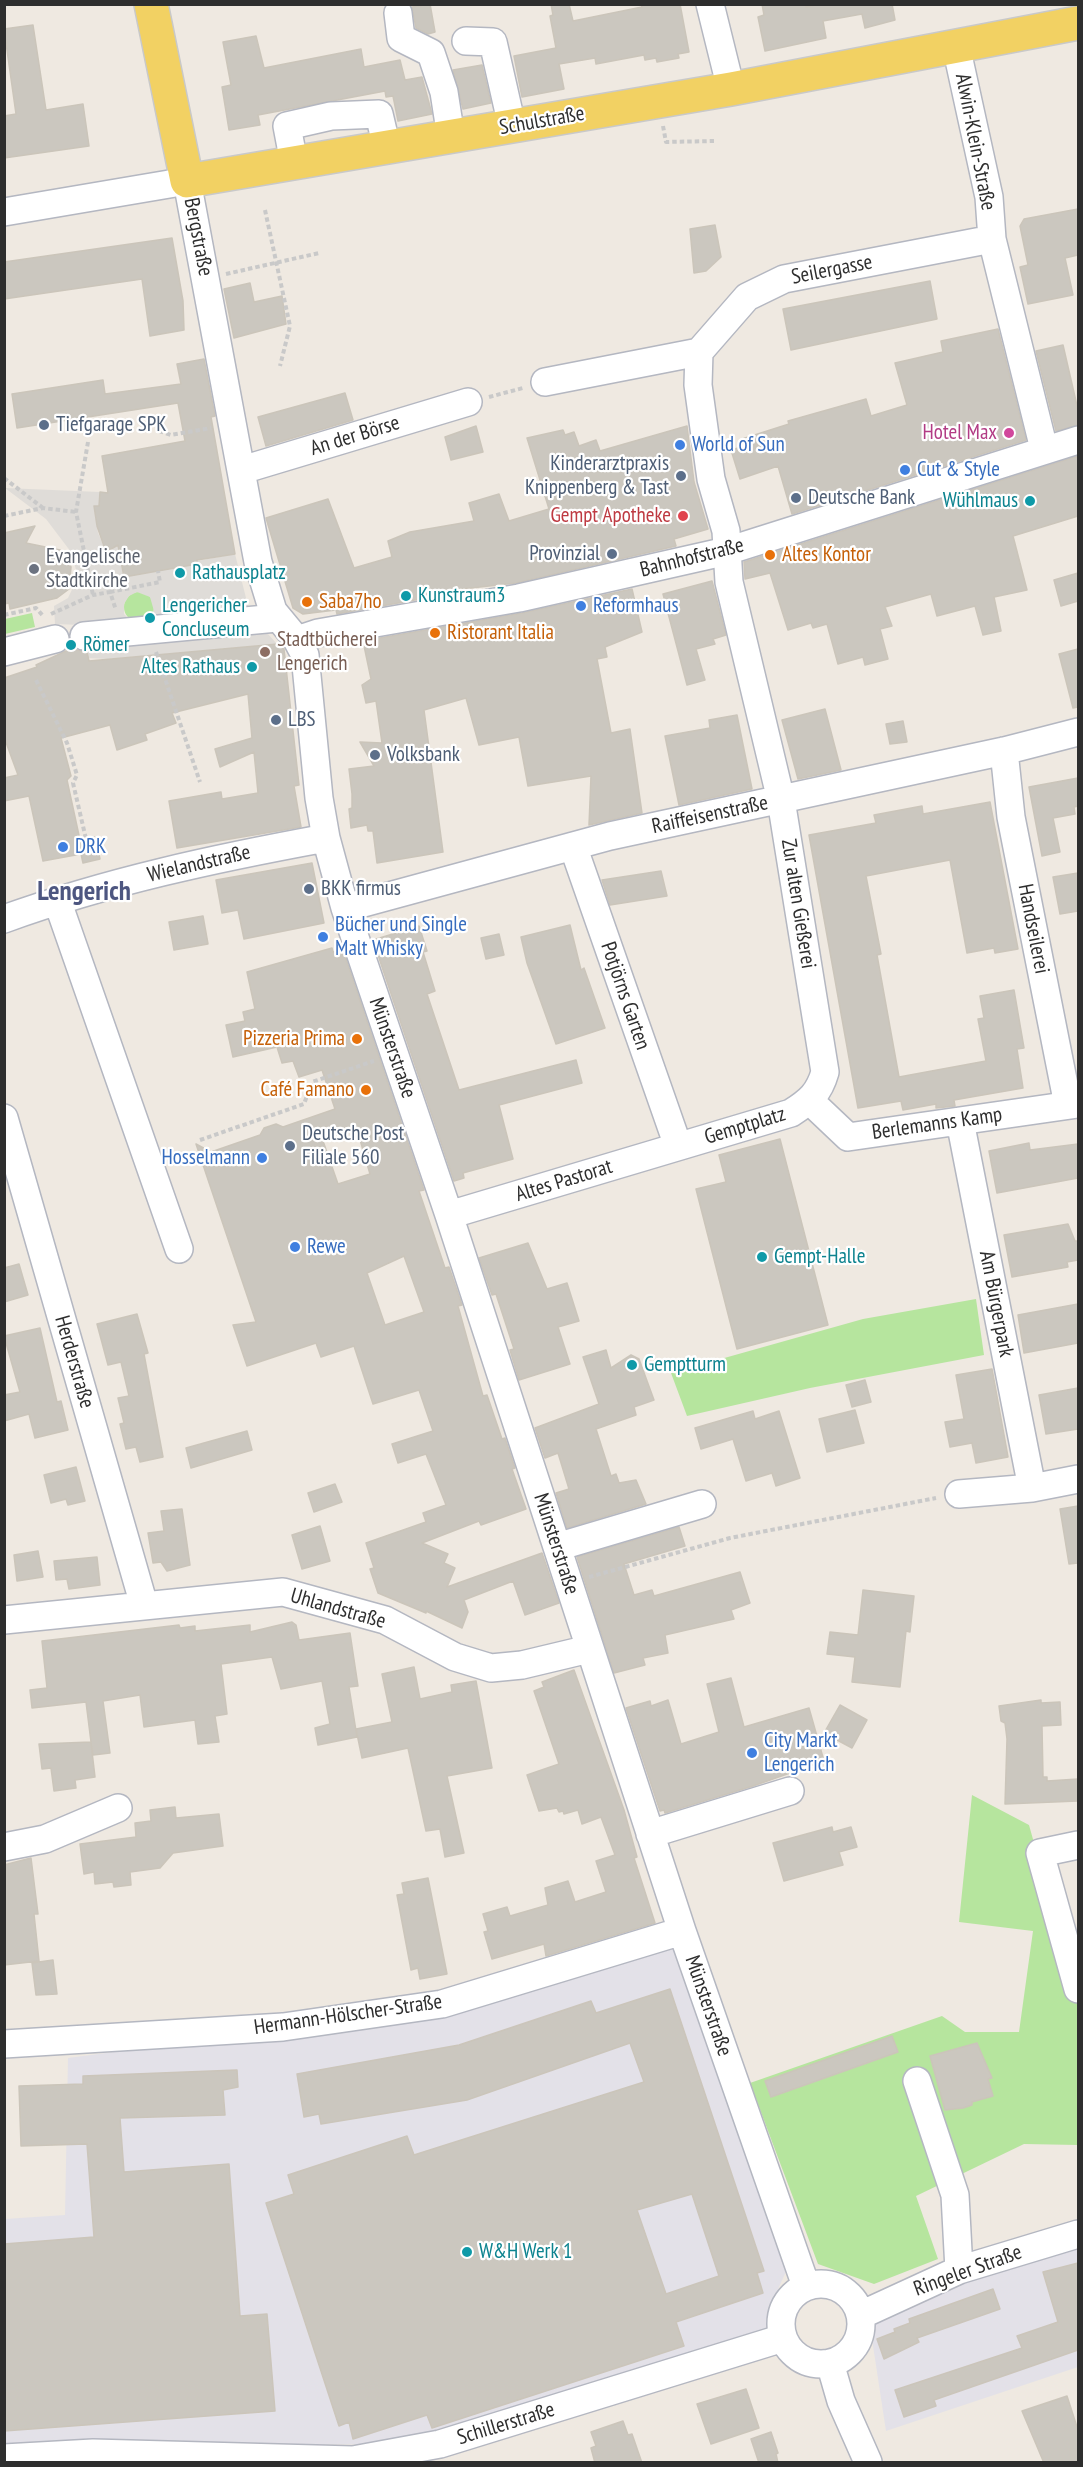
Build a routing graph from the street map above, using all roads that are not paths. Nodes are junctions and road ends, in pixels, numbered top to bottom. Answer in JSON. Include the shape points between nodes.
{"nodes":[{"id":1,"x":151,"y":4,"type":"edge"},
{"id":2,"x":710,"y":4,"type":"edge"},
{"id":3,"x":398,"y":13,"type":"dead end"},
{"id":4,"x":1078,"y":23,"type":"edge"},
{"id":5,"x":466,"y":41,"type":"dead end"},
{"id":6,"x":956,"y":46,"type":"junction"},
{"id":7,"x":731,"y":89,"type":"junction"},
{"id":8,"x":512,"y":126,"type":"junction"},
{"id":9,"x":451,"y":137,"type":"junction"},
{"id":10,"x":187,"y":181,"type":"junction"},
{"id":11,"x":4,"y":212,"type":"edge"},
{"id":12,"x":992,"y":239,"type":"junction"},
{"id":13,"x":699,"y":352,"type":"junction"},
{"id":14,"x":545,"y":382,"type":"road end"},
{"id":15,"x":468,"y":402,"type":"road end"},
{"id":16,"x":1078,"y":440,"type":"edge"},
{"id":17,"x":1044,"y":449,"type":"junction"},
{"id":18,"x":242,"y":470,"type":"junction"},
{"id":19,"x":727,"y":551,"type":"junction"},
{"id":20,"x":277,"y":618,"type":"junction"},
{"id":21,"x":50,"y":628,"type":"road end"},
{"id":22,"x":84,"y":636,"type":"dead end"},
{"id":23,"x":297,"y":640,"type":"junction"},
{"id":24,"x":4,"y":652,"type":"edge"},
{"id":25,"x":1078,"y":732,"type":"edge"},
{"id":26,"x":1004,"y":752,"type":"junction"},
{"id":27,"x":780,"y":800,"type":"junction"},
{"id":28,"x":326,"y":838,"type":"junction"},
{"id":29,"x":573,"y":846,"type":"junction"},
{"id":30,"x":57,"y":900,"type":"junction"},
{"id":31,"x":345,"y":908,"type":"junction"},
{"id":32,"x":4,"y":919,"type":"edge"},
{"id":33,"x":810,"y":1101,"type":"junction"},
{"id":34,"x":1073,"y":1105,"type":"edge"},
{"id":35,"x":4,"y":1118,"type":"edge"},
{"id":36,"x":960,"y":1121,"type":"junction"},
{"id":37,"x":678,"y":1146,"type":"junction"},
{"id":38,"x":449,"y":1215,"type":"junction"},
{"id":39,"x":179,"y":1249,"type":"dead end"},
{"id":40,"x":1078,"y":1479,"type":"edge"},
{"id":41,"x":1032,"y":1488,"type":"junction"},
{"id":42,"x":959,"y":1494,"type":"road end"},
{"id":43,"x":702,"y":1504,"type":"dead end"},
{"id":44,"x":556,"y":1547,"type":"junction"},
{"id":45,"x":144,"y":1605,"type":"junction"},
{"id":46,"x":4,"y":1620,"type":"edge"},
{"id":47,"x":589,"y":1649,"type":"junction"},
{"id":48,"x":790,"y":1791,"type":"dead end"},
{"id":49,"x":118,"y":1808,"type":"dead end"},
{"id":50,"x":650,"y":1834,"type":"junction"},
{"id":51,"x":1078,"y":1845,"type":"edge"},
{"id":52,"x":4,"y":1847,"type":"edge"},
{"id":53,"x":682,"y":1931,"type":"junction"},
{"id":54,"x":1078,"y":1989,"type":"edge"},
{"id":55,"x":4,"y":2044,"type":"edge"},
{"id":56,"x":916,"y":2081,"type":"dead end"},
{"id":57,"x":1078,"y":2234,"type":"edge"},
{"id":58,"x":959,"y":2270,"type":"junction"},
{"id":59,"x":806,"y":2286,"type":"junction"},
{"id":60,"x":861,"y":2315,"type":"junction"},
{"id":61,"x":783,"y":2338,"type":"junction"},
{"id":62,"x":830,"y":2363,"type":"junction"},
{"id":63,"x":4,"y":2458,"type":"edge"},
{"id":64,"x":268,"y":2461,"type":"edge"},
{"id":65,"x":868,"y":2463,"type":"edge"}],
"edges":[{"from":1,"to":10,"type":"main road","name":"Bergstraße"},
{"from":2,"to":7,"type":"street"},
{"from":3,"to":9,"type":"street","via":[[401,38],[431,54],[444,92]]},
{"from":4,"to":6,"type":"main road","name":"Schulstraße"},
{"from":5,"to":8,"type":"street","via":[[493,42]]},
{"from":6,"to":7,"type":"main road","name":"Schulstraße"},
{"from":6,"to":12,"type":"street","name":"Alwin-Klein-Straße","via":[[989,197]]},
{"from":7,"to":8,"type":"main road","name":"Schulstraße"},
{"from":8,"to":9,"type":"main road","name":"Schulstraße"},
{"from":9,"to":10,"type":"main road","name":"Schulstraße"},
{"from":10,"to":11,"type":"street","name":"Schulstraße"},
{"from":10,"to":18,"type":"street","name":"Bergstraße"},
{"from":12,"to":13,"type":"street","name":"Seilergasse","via":[[784,279],[747,297]]},
{"from":12,"to":17,"type":"street","name":"Alwin-Klein-Straße"},
{"from":13,"to":14,"type":"street"},
{"from":13,"to":19,"type":"street","via":[[698,386],[711,479],[726,531]]},
{"from":15,"to":18,"type":"street","name":"An der Börse"},
{"from":16,"to":17,"type":"street","name":"Bahnhofstraße"},
{"from":17,"to":19,"type":"street","name":"Bahnhofstraße"},
{"from":18,"to":20,"type":"street","via":[[258,562]]},
{"from":19,"to":23,"type":"street","name":"Bahnhofstraße","via":[[519,598]]},
{"from":19,"to":27,"type":"street","name":"Zur alten Gießerei","via":[[729,582]]},
{"from":20,"to":22,"type":"street"},
{"from":20,"to":23,"type":"street"},
{"from":21,"to":24,"type":"street"},
{"from":23,"to":28,"type":"street","name":"Münsterstraße","via":[[305,655]]},
{"from":25,"to":26,"type":"street","name":"Raiffeisenstraße"},
{"from":26,"to":27,"type":"street","name":"Raiffeisenstraße"},
{"from":26,"to":34,"type":"street","name":"Handseilerei","via":[[1011,817]]},
{"from":27,"to":29,"type":"street","name":"Raiffeisenstraße"},
{"from":27,"to":33,"type":"street","name":"Zur alten Gießerei","via":[[825,1072],[820,1089]]},
{"from":28,"to":30,"type":"street","name":"Wielandstraße","via":[[227,856]]},
{"from":28,"to":31,"type":"street","name":"Münsterstraße"},
{"from":29,"to":31,"type":"street","name":"Raiffeisenstraße"},
{"from":29,"to":37,"type":"street","name":"Potjörns Garten"},
{"from":30,"to":32,"type":"street","name":"Wielandstraße"},
{"from":30,"to":39,"type":"street"},
{"from":31,"to":38,"type":"street","name":"Münsterstraße"},
{"from":33,"to":36,"type":"street","name":"Berlemanns Kamp","via":[[848,1137]]},
{"from":33,"to":37,"type":"street","name":"Gemptplatz","via":[[791,1113]]},
{"from":34,"to":36,"type":"street","name":"Berlemanns Kamp"},
{"from":35,"to":45,"type":"street","name":"Herderstraße"},
{"from":36,"to":41,"type":"street","name":"Am Bürgerpark"},
{"from":37,"to":38,"type":"street","name":"Altes Pastorat"},
{"from":38,"to":44,"type":"street","name":"Münsterstraße"},
{"from":40,"to":41,"type":"street"},
{"from":41,"to":42,"type":"street"},
{"from":43,"to":44,"type":"street"},
{"from":44,"to":47,"type":"street","name":"Münsterstraße"},
{"from":45,"to":46,"type":"street","name":"Uhlandstraße"},
{"from":45,"to":47,"type":"street","name":"Uhlandstraße","via":[[283,1592],[385,1620],[455,1657],[491,1668]]},
{"from":47,"to":50,"type":"street","name":"Münsterstraße"},
{"from":48,"to":50,"type":"street"},
{"from":49,"to":52,"type":"street","via":[[45,1839]]},
{"from":50,"to":53,"type":"street","name":"Münsterstraße"},
{"from":51,"to":54,"type":"street","via":[[1040,1853]]},
{"from":53,"to":55,"type":"street","name":"Hermann-Hölscher-Straße","via":[[442,2004],[319,2018],[283,2027]]},
{"from":53,"to":59,"type":"street","name":"Münsterstraße"},
{"from":56,"to":58,"type":"street","via":[[955,2195]]},
{"from":57,"to":58,"type":"street","name":"Ringeler Straße"},
{"from":58,"to":60,"type":"street","name":"Ringeler Straße"},
{"from":59,"to":60,"type":"street","via":[[820,2283],[840,2288],[851,2296]]},
{"from":59,"to":61,"type":"street","via":[[791,2296],[784,2309]]},
{"from":60,"to":62,"type":"street","via":[[861,2329],[854,2346]]},
{"from":61,"to":62,"type":"street","via":[[802,2359]]},
{"from":61,"to":64,"type":"street","name":"Schillerstraße","via":[[440,2444],[353,2460]]},
{"from":62,"to":65,"type":"street","via":[[841,2401]]},
{"from":63,"to":64,"type":"street","name":"Schillerstraße","via":[[93,2453]]}]}
